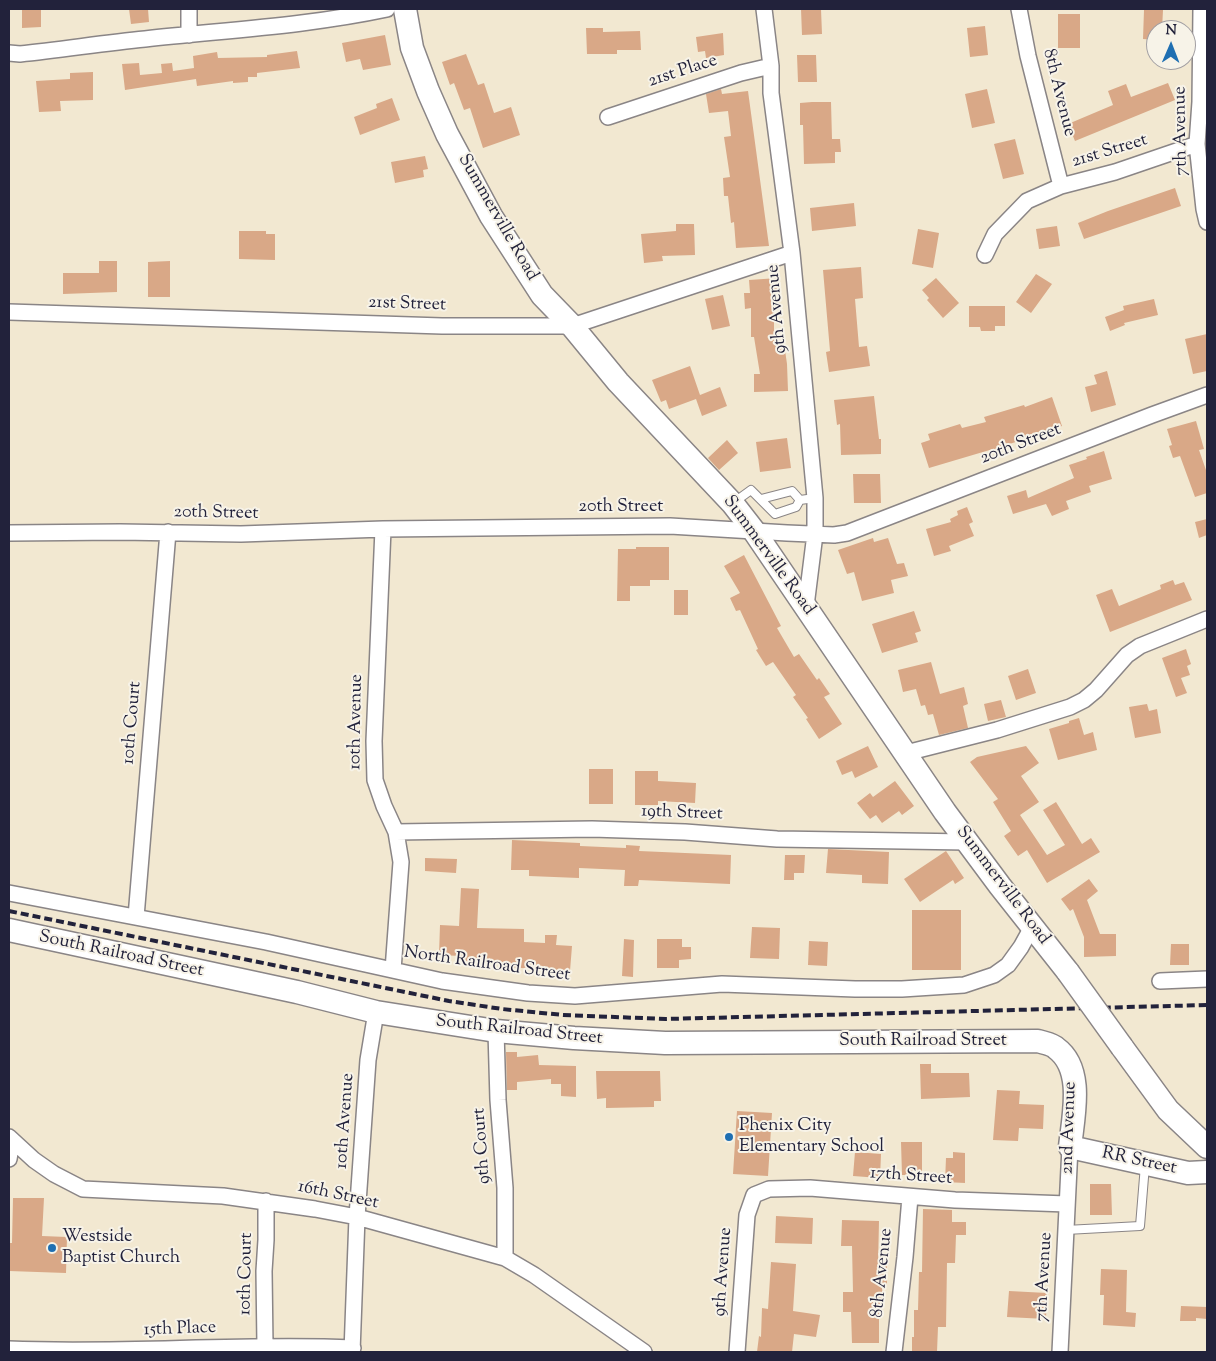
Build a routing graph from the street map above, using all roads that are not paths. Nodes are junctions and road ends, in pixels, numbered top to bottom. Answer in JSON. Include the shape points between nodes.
{"nodes":[{"id":1,"x":189,"y":9,"type":"edge"},
{"id":2,"x":387,"y":9,"type":"edge"},
{"id":3,"x":405,"y":9,"type":"edge"},
{"id":4,"x":764,"y":9,"type":"edge"},
{"id":5,"x":1019,"y":9,"type":"edge"},
{"id":6,"x":1201,"y":9,"type":"edge"},
{"id":7,"x":189,"y":35,"type":"junction"},
{"id":8,"x":9,"y":53,"type":"edge"},
{"id":9,"x":770,"y":66,"type":"junction"},
{"id":10,"x":608,"y":117,"type":"dead end"},
{"id":11,"x":1197,"y":144,"type":"junction"},
{"id":12,"x":1061,"y":186,"type":"junction"},
{"id":13,"x":1207,"y":222,"type":"edge"},
{"id":14,"x":792,"y":253,"type":"junction"},
{"id":15,"x":985,"y":254,"type":"dead end"},
{"id":16,"x":9,"y":312,"type":"edge"},
{"id":17,"x":572,"y":326,"type":"junction"},
{"id":18,"x":1207,"y":396,"type":"edge"},
{"id":19,"x":761,"y":499,"type":"junction"},
{"id":20,"x":807,"y":499,"type":"junction"},
{"id":21,"x":733,"y":504,"type":"junction"},
{"id":22,"x":384,"y":529,"type":"junction"},
{"id":23,"x":754,"y":531,"type":"junction"},
{"id":24,"x":168,"y":532,"type":"junction"},
{"id":25,"x":9,"y":533,"type":"edge"},
{"id":26,"x":815,"y":534,"type":"junction"},
{"id":27,"x":806,"y":606,"type":"junction"},
{"id":28,"x":1207,"y":619,"type":"edge"},
{"id":29,"x":906,"y":753,"type":"junction"},
{"id":30,"x":396,"y":832,"type":"junction"},
{"id":31,"x":967,"y":842,"type":"junction"},
{"id":32,"x":9,"y":893,"type":"edge"},
{"id":33,"x":136,"y":917,"type":"junction"},
{"id":34,"x":1032,"y":927,"type":"junction"},
{"id":35,"x":9,"y":930,"type":"edge"},
{"id":36,"x":393,"y":970,"type":"junction"},
{"id":37,"x":1207,"y":979,"type":"edge"},
{"id":38,"x":1160,"y":981,"type":"dead end"},
{"id":39,"x":376,"y":1012,"type":"junction"},
{"id":40,"x":496,"y":1031,"type":"junction"},
{"id":41,"x":1038,"y":1041,"type":"joint"},
{"id":42,"x":10,"y":1139,"type":"edge"},
{"id":43,"x":1070,"y":1147,"type":"junction"},
{"id":44,"x":1207,"y":1147,"type":"edge"},
{"id":45,"x":9,"y":1159,"type":"edge"},
{"id":46,"x":1145,"y":1164,"type":"junction"},
{"id":47,"x":1207,"y":1172,"type":"edge"},
{"id":48,"x":754,"y":1195,"type":"joint"},
{"id":49,"x":910,"y":1197,"type":"junction"},
{"id":50,"x":266,"y":1201,"type":"junction"},
{"id":51,"x":1068,"y":1204,"type":"junction"},
{"id":52,"x":357,"y":1217,"type":"junction"},
{"id":53,"x":1066,"y":1230,"type":"junction"},
{"id":54,"x":505,"y":1258,"type":"junction"},
{"id":55,"x":265,"y":1346,"type":"junction"},
{"id":56,"x":9,"y":1349,"type":"edge"},
{"id":57,"x":352,"y":1350,"type":"edge"},
{"id":58,"x":644,"y":1352,"type":"edge"},
{"id":59,"x":737,"y":1352,"type":"edge"},
{"id":60,"x":894,"y":1352,"type":"edge"},
{"id":61,"x":1060,"y":1352,"type":"edge"}],
"edges":[{"from":1,"to":7,"type":"street"},
{"from":2,"to":7,"type":"street","via":[[280,26]]},
{"from":3,"to":17,"type":"main road","name":"Summerville Road","via":[[412,48],[447,134],[516,256],[542,295]]},
{"from":4,"to":9,"type":"street","name":"9th Avenue"},
{"from":5,"to":12,"type":"street","name":"8th Avenue"},
{"from":6,"to":11,"type":"street","name":"7th Avenue"},
{"from":7,"to":8,"type":"street"},
{"from":9,"to":10,"type":"street","name":"21st Place"},
{"from":9,"to":14,"type":"street","name":"9th Avenue"},
{"from":11,"to":12,"type":"street","name":"21st Street","via":[[1115,172]]},
{"from":11,"to":13,"type":"street","name":"7th Avenue"},
{"from":12,"to":15,"type":"street","name":"21st Street","via":[[1027,201],[995,234]]},
{"from":14,"to":17,"type":"street","name":"21st Street"},
{"from":14,"to":20,"type":"street","name":"9th Avenue"},
{"from":16,"to":17,"type":"street","name":"21st Street","via":[[442,326]]},
{"from":17,"to":21,"type":"main road","name":"Summerville Road","via":[[618,382]]},
{"from":18,"to":26,"type":"street","name":"20th Street","via":[[847,533]]},
{"from":19,"to":20,"type":"lane","via":[[792,491]]},
{"from":19,"to":20,"type":"lane","via":[[775,514],[796,507]]},
{"from":19,"to":21,"type":"lane","via":[[751,490]]},
{"from":20,"to":26,"type":"street","name":"9th Avenue"},
{"from":21,"to":23,"type":"main road","name":"Summerville Road"},
{"from":22,"to":23,"type":"street","name":"20th Street","via":[[670,526]]},
{"from":22,"to":24,"type":"street","name":"20th Street","via":[[287,533]]},
{"from":22,"to":30,"type":"street","name":"10th Avenue","via":[[375,693],[375,780]]},
{"from":23,"to":26,"type":"street","name":"20th Street"},
{"from":23,"to":27,"type":"main road","name":"Summerville Road"},
{"from":24,"to":25,"type":"street","name":"20th Street"},
{"from":24,"to":33,"type":"street","name":"10th Court"},
{"from":26,"to":27,"type":"street","name":"9th Avenue"},
{"from":27,"to":29,"type":"main road","name":"Summerville Road"},
{"from":28,"to":29,"type":"street","via":[[1140,646],[1127,655],[1096,690],[1070,707]]},
{"from":29,"to":31,"type":"main road","name":"Summerville Road"},
{"from":30,"to":31,"type":"street","name":"19th Street","via":[[592,830],[685,832],[777,839]]},
{"from":30,"to":36,"type":"street","name":"10th Avenue","via":[[401,862]]},
{"from":31,"to":34,"type":"main road","name":"Summerville Road"},
{"from":32,"to":33,"type":"street","name":"North Railroad Street"},
{"from":33,"to":36,"type":"street","name":"North Railroad Street"},
{"from":34,"to":36,"type":"street","name":"North Railroad Street","via":[[1008,965],[994,975],[949,987],[855,989],[722,984],[575,996],[451,982]]},
{"from":34,"to":44,"type":"main road","name":"Summerville Road","bridge":true,"via":[[1168,1110]]},
{"from":35,"to":39,"type":"main road","name":"South Railroad Street"},
{"from":37,"to":38,"type":"street"},
{"from":39,"to":40,"type":"main road","name":"South Railroad Street"},
{"from":39,"to":52,"type":"street","name":"10th Avenue","via":[[368,1060]]},
{"from":40,"to":41,"type":"main road","name":"South Railroad Street","via":[[665,1043]]},
{"from":40,"to":54,"type":"street","name":"9th Court","via":[[505,1188]]},
{"from":41,"to":43,"type":"main road","name":"2nd Avenue","via":[[1056,1047],[1068,1061],[1075,1094]]},
{"from":42,"to":45,"type":"street"},
{"from":42,"to":50,"type":"street","name":"16th Street","via":[[54,1174],[83,1189],[177,1192]]},
{"from":43,"to":46,"type":"main road","name":"RR Street"},
{"from":43,"to":51,"type":"street","name":"2nd Avenue"},
{"from":46,"to":47,"type":"main road","name":"RR Street","via":[[1188,1173]]},
{"from":46,"to":53,"type":"lane","via":[[1140,1226]]},
{"from":48,"to":49,"type":"street","name":"17th Street","via":[[769,1189],[810,1188]]},
{"from":48,"to":59,"type":"street","name":"9th Avenue","via":[[747,1215]]},
{"from":49,"to":51,"type":"street","name":"17th Street"},
{"from":49,"to":60,"type":"street","name":"8th Avenue"},
{"from":50,"to":52,"type":"street","name":"16th Street"},
{"from":50,"to":55,"type":"street","name":"10th Court"},
{"from":51,"to":53,"type":"street","name":"7th Avenue"},
{"from":52,"to":54,"type":"street","name":"16th Street"},
{"from":52,"to":57,"type":"street","name":"10th Avenue"},
{"from":53,"to":61,"type":"street","name":"7th Avenue"},
{"from":54,"to":58,"type":"street","name":"16th Street"},
{"from":55,"to":56,"type":"street","name":"15th Place","via":[[163,1350]]},
{"from":55,"to":57,"type":"street","name":"15th Place","via":[[300,1345]]}]}
